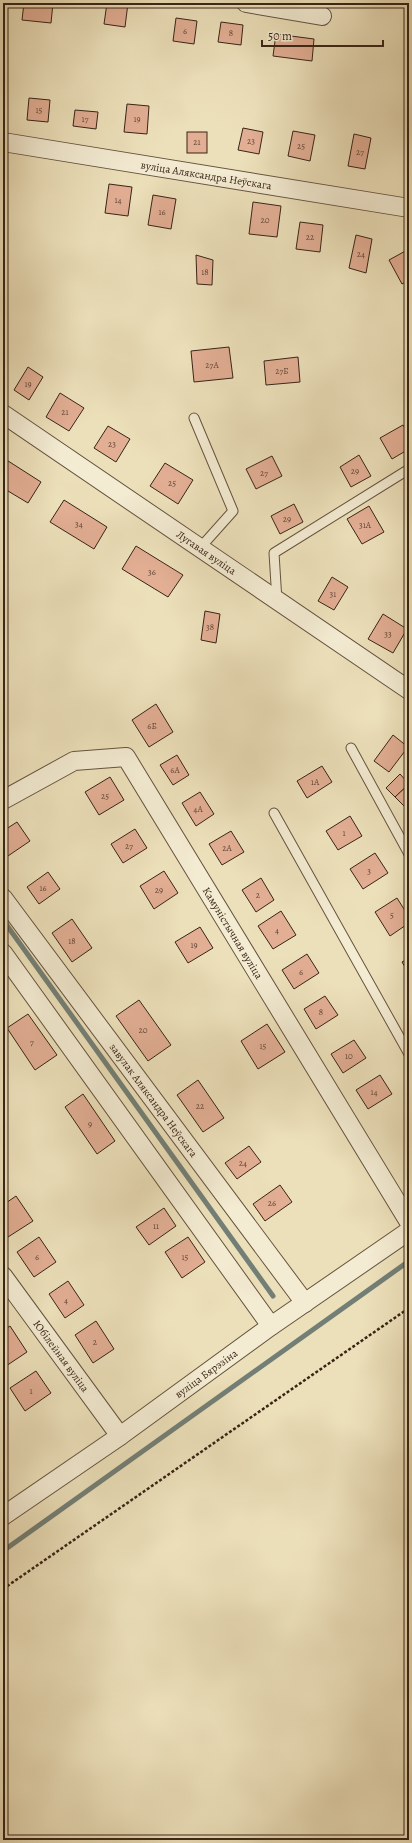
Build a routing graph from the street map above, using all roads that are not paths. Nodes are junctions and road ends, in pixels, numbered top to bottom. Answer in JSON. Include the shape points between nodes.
{"nodes":[{"id":1,"x":246,"y":3,"type":"edge"},
{"id":2,"x":322,"y":16,"type":"dead end"},
{"id":3,"x":3,"y":142,"type":"edge"},
{"id":4,"x":409,"y":208,"type":"edge"},
{"id":5,"x":3,"y":414,"type":"edge"},
{"id":6,"x":194,"y":418,"type":"dead end"},
{"id":7,"x":406,"y":471,"type":"dead end"},
{"id":8,"x":200,"y":548,"type":"junction"},
{"id":9,"x":277,"y":601,"type":"junction"},
{"id":10,"x":409,"y":690,"type":"edge"},
{"id":11,"x":351,"y":748,"type":"dead end"},
{"id":12,"x":3,"y":800,"type":"edge"},
{"id":13,"x":274,"y":813,"type":"dead end"},
{"id":14,"x":409,"y":854,"type":"edge"},
{"id":15,"x":3,"y":898,"type":"edge"},
{"id":16,"x":3,"y":953,"type":"edge"},
{"id":17,"x":409,"y":1054,"type":"edge"},
{"id":18,"x":409,"y":1222,"type":"edge"},
{"id":19,"x":409,"y":1231,"type":"edge"},
{"id":20,"x":3,"y":1276,"type":"edge"},
{"id":21,"x":305,"y":1303,"type":"junction"},
{"id":22,"x":271,"y":1326,"type":"junction"},
{"id":23,"x":120,"y":1436,"type":"junction"},
{"id":24,"x":3,"y":1516,"type":"edge"}],
"edges":[{"from":1,"to":2,"type":"street"},
{"from":3,"to":4,"type":"street","name":"вуліца Аляксандра Неўскага"},
{"from":5,"to":8,"type":"street","name":"Лугавая вуліца"},
{"from":6,"to":8,"type":"lane","via":[[233,511]]},
{"from":7,"to":9,"type":"lane","via":[[274,553]]},
{"from":8,"to":9,"type":"street","name":"Лугавая вуліца"},
{"from":9,"to":10,"type":"street","name":"Лугавая вуліца"},
{"from":11,"to":14,"type":"lane"},
{"from":12,"to":18,"type":"street","name":"Камуністычная вуліца","via":[[74,761],[126,757]]},
{"from":13,"to":17,"type":"lane"},
{"from":15,"to":21,"type":"street","name":"завулак Аляксандра Неўскага"},
{"from":16,"to":22,"type":"street"},
{"from":19,"to":21,"type":"street","name":"вуліца Бярэзіна"},
{"from":20,"to":23,"type":"street","name":"Юбілейная вуліца"},
{"from":21,"to":22,"type":"street","name":"вуліца Бярэзіна"},
{"from":22,"to":23,"type":"street","name":"вуліца Бярэзіна"},
{"from":23,"to":24,"type":"street","name":"вуліца Бярэзіна"}]}
